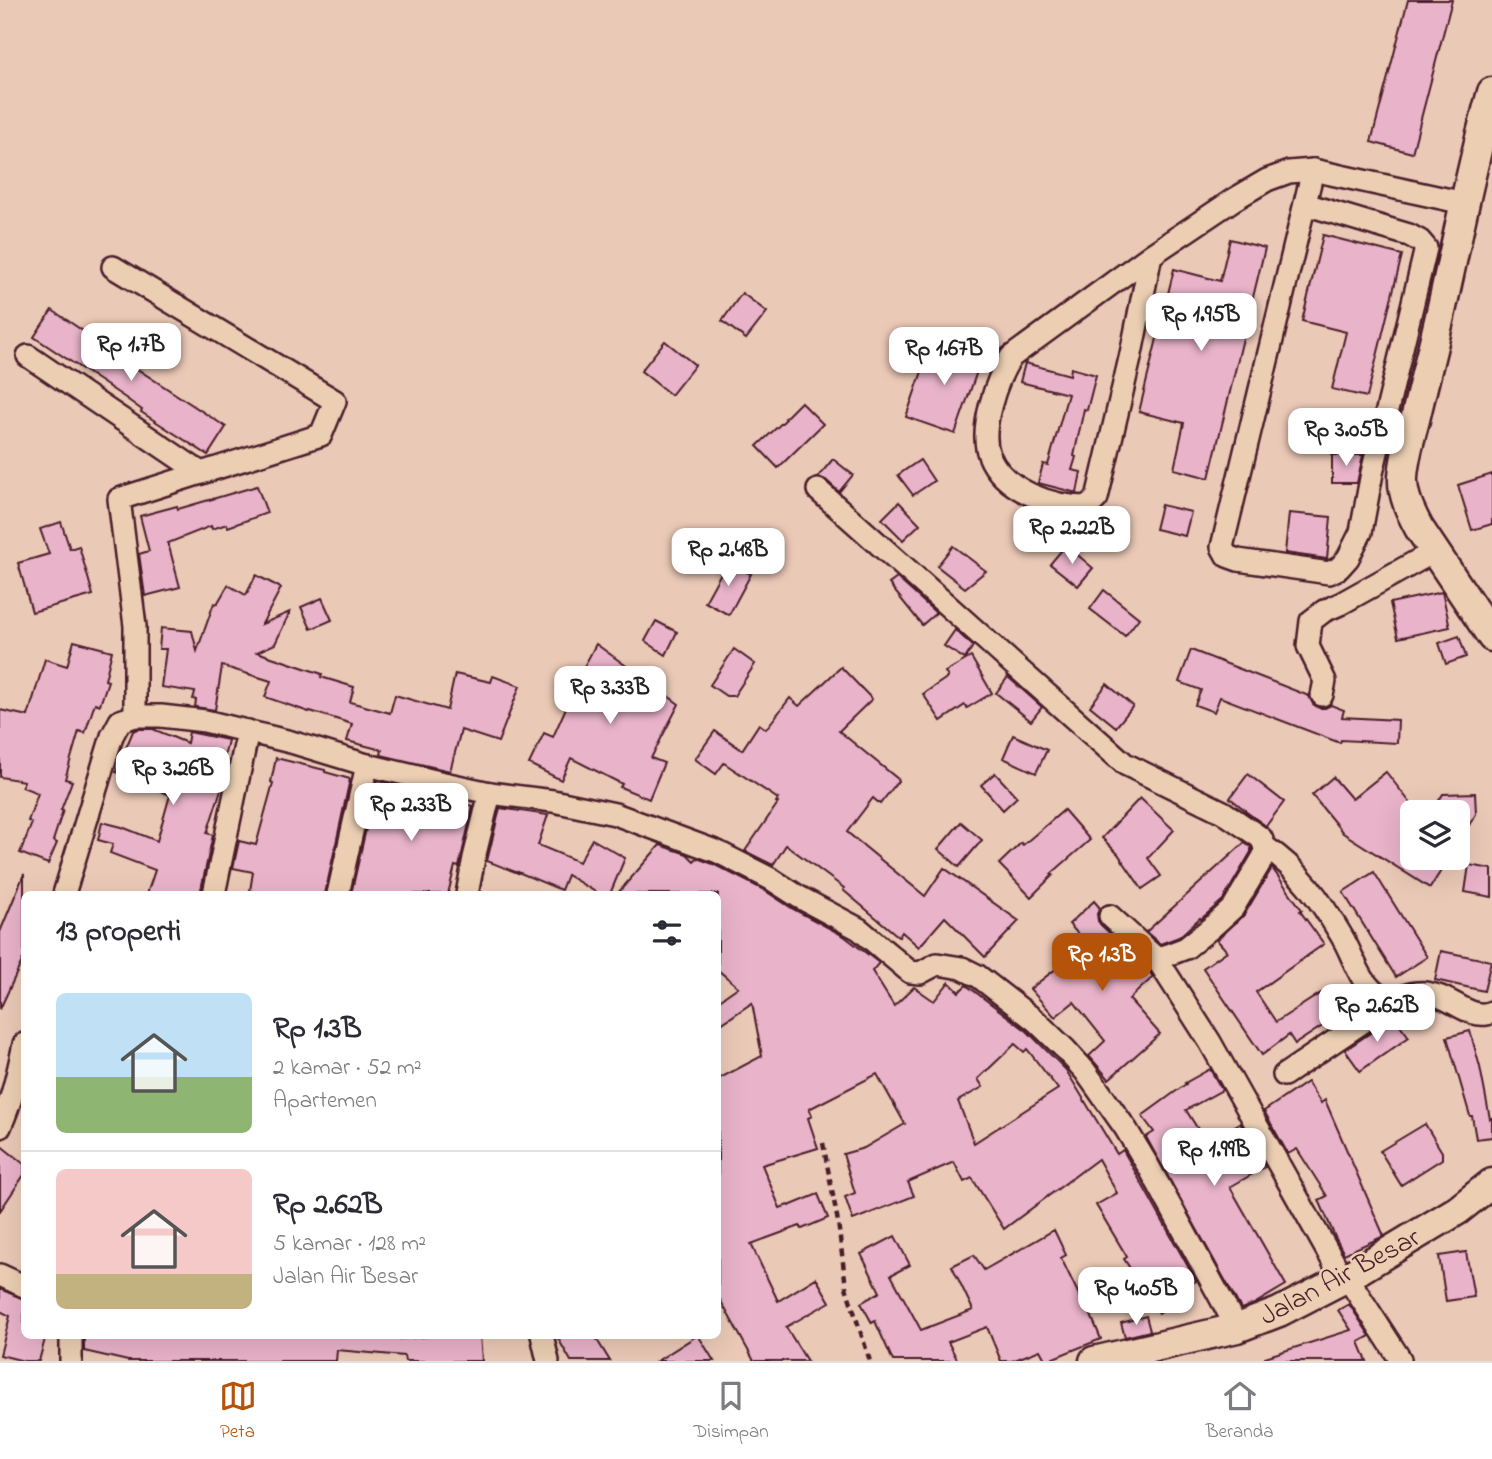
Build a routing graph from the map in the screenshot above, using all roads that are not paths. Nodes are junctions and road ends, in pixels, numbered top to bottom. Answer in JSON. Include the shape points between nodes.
{"nodes":[{"id":1,"x":1492,"y":92,"type":"edge"},
{"id":2,"x":1313,"y":170,"type":"junction"},
{"id":3,"x":1464,"y":203,"type":"junction"},
{"id":4,"x":1305,"y":204,"type":"junction"},
{"id":5,"x":1151,"y":255,"type":"junction"},
{"id":6,"x":113,"y":267,"type":"dead end"},
{"id":7,"x":28,"y":356,"type":"dead end"},
{"id":8,"x":201,"y":473,"type":"junction"},
{"id":9,"x":818,"y":490,"type":"dead end"},
{"id":10,"x":1435,"y":551,"type":"junction"},
{"id":11,"x":1492,"y":637,"type":"edge"},
{"id":12,"x":1322,"y":695,"type":"dead end"},
{"id":13,"x":135,"y":716,"type":"junction"},
{"id":14,"x":248,"y":731,"type":"junction"},
{"id":15,"x":367,"y":765,"type":"junction"},
{"id":16,"x":490,"y":793,"type":"junction"},
{"id":17,"x":1265,"y":846,"type":"junction"},
{"id":18,"x":66,"y":891,"type":"edge"},
{"id":19,"x":215,"y":891,"type":"edge"},
{"id":20,"x":339,"y":891,"type":"edge"},
{"id":21,"x":468,"y":891,"type":"edge"},
{"id":22,"x":1110,"y":916,"type":"dead end"},
{"id":23,"x":1157,"y":959,"type":"junction"},
{"id":24,"x":1397,"y":999,"type":"junction"},
{"id":25,"x":1490,"y":1019,"type":"edge"},
{"id":26,"x":21,"y":1059,"type":"edge"},
{"id":27,"x":1284,"y":1075,"type":"dead end"},
{"id":28,"x":0,"y":1127,"type":"edge"},
{"id":29,"x":1492,"y":1184,"type":"edge"},
{"id":30,"x":0,"y":1275,"type":"edge"},
{"id":31,"x":1345,"y":1278,"type":"junction"},
{"id":32,"x":21,"y":1285,"type":"edge"},
{"id":33,"x":1237,"y":1328,"type":"junction"},
{"id":34,"x":71,"y":1339,"type":"edge"},
{"id":35,"x":543,"y":1339,"type":"edge"},
{"id":36,"x":1400,"y":1359,"type":"dead end"},
{"id":37,"x":71,"y":1361,"type":"edge"},
{"id":38,"x":548,"y":1361,"type":"edge"},
{"id":39,"x":1094,"y":1361,"type":"edge"}],
"edges":[{"from":1,"to":3,"type":"street"},
{"from":2,"to":3,"type":"street"},
{"from":2,"to":4,"type":"street"},
{"from":2,"to":5,"type":"street","via":[[1267,180]]},
{"from":3,"to":10,"type":"street","via":[[1403,478],[1411,513]]},
{"from":4,"to":4,"type":"street","via":[[1409,235],[1426,248],[1361,531],[1348,558],[1329,573],[1238,560],[1227,556],[1222,547]]},
{"from":5,"to":5,"type":"street","via":[[1011,357],[1004,368],[985,429],[988,453],[996,470],[1047,502],[1088,507],[1097,498]]},
{"from":6,"to":8,"type":"street","via":[[335,401],[321,435]]},
{"from":7,"to":8,"type":"street"},
{"from":8,"to":13,"type":"street","via":[[119,499],[135,626]]},
{"from":9,"to":17,"type":"street","via":[[1125,764],[1223,812],[1261,838]]},
{"from":10,"to":11,"type":"street"},
{"from":10,"to":12,"type":"street","via":[[1311,621],[1308,646],[1325,681]]},
{"from":13,"to":14,"type":"street","via":[[205,721]]},
{"from":13,"to":18,"type":"street","via":[[120,721],[112,736]]},
{"from":14,"to":15,"type":"street"},
{"from":14,"to":19,"type":"street"},
{"from":15,"to":16,"type":"street"},
{"from":15,"to":20,"type":"street"},
{"from":16,"to":21,"type":"street"},
{"from":16,"to":33,"type":"street","via":[[615,814],[683,838],[771,879],[859,929],[910,972],[920,973],[937,964],[978,976],[1037,1021],[1085,1070],[1150,1169]]},
{"from":17,"to":23,"type":"street","via":[[1264,856],[1233,908],[1186,948]]},
{"from":17,"to":24,"type":"street","via":[[1310,887],[1366,985],[1384,999]]},
{"from":22,"to":23,"type":"street"},
{"from":23,"to":31,"type":"street","via":[[1210,1042]]},
{"from":24,"to":25,"type":"street","via":[[1415,992],[1438,996]]},
{"from":24,"to":27,"type":"street"},
{"from":26,"to":28,"type":"street"},
{"from":29,"to":31,"type":"street","name":"Jalan Air Besar","via":[[1458,1210]]},
{"from":30,"to":32,"type":"street"},
{"from":31,"to":33,"type":"street","name":"Jalan Air Besar"},
{"from":31,"to":36,"type":"street"},
{"from":33,"to":39,"type":"street","name":"Jalan Air Besar"},
{"from":34,"to":37,"type":"street"},
{"from":35,"to":38,"type":"street"}]}
